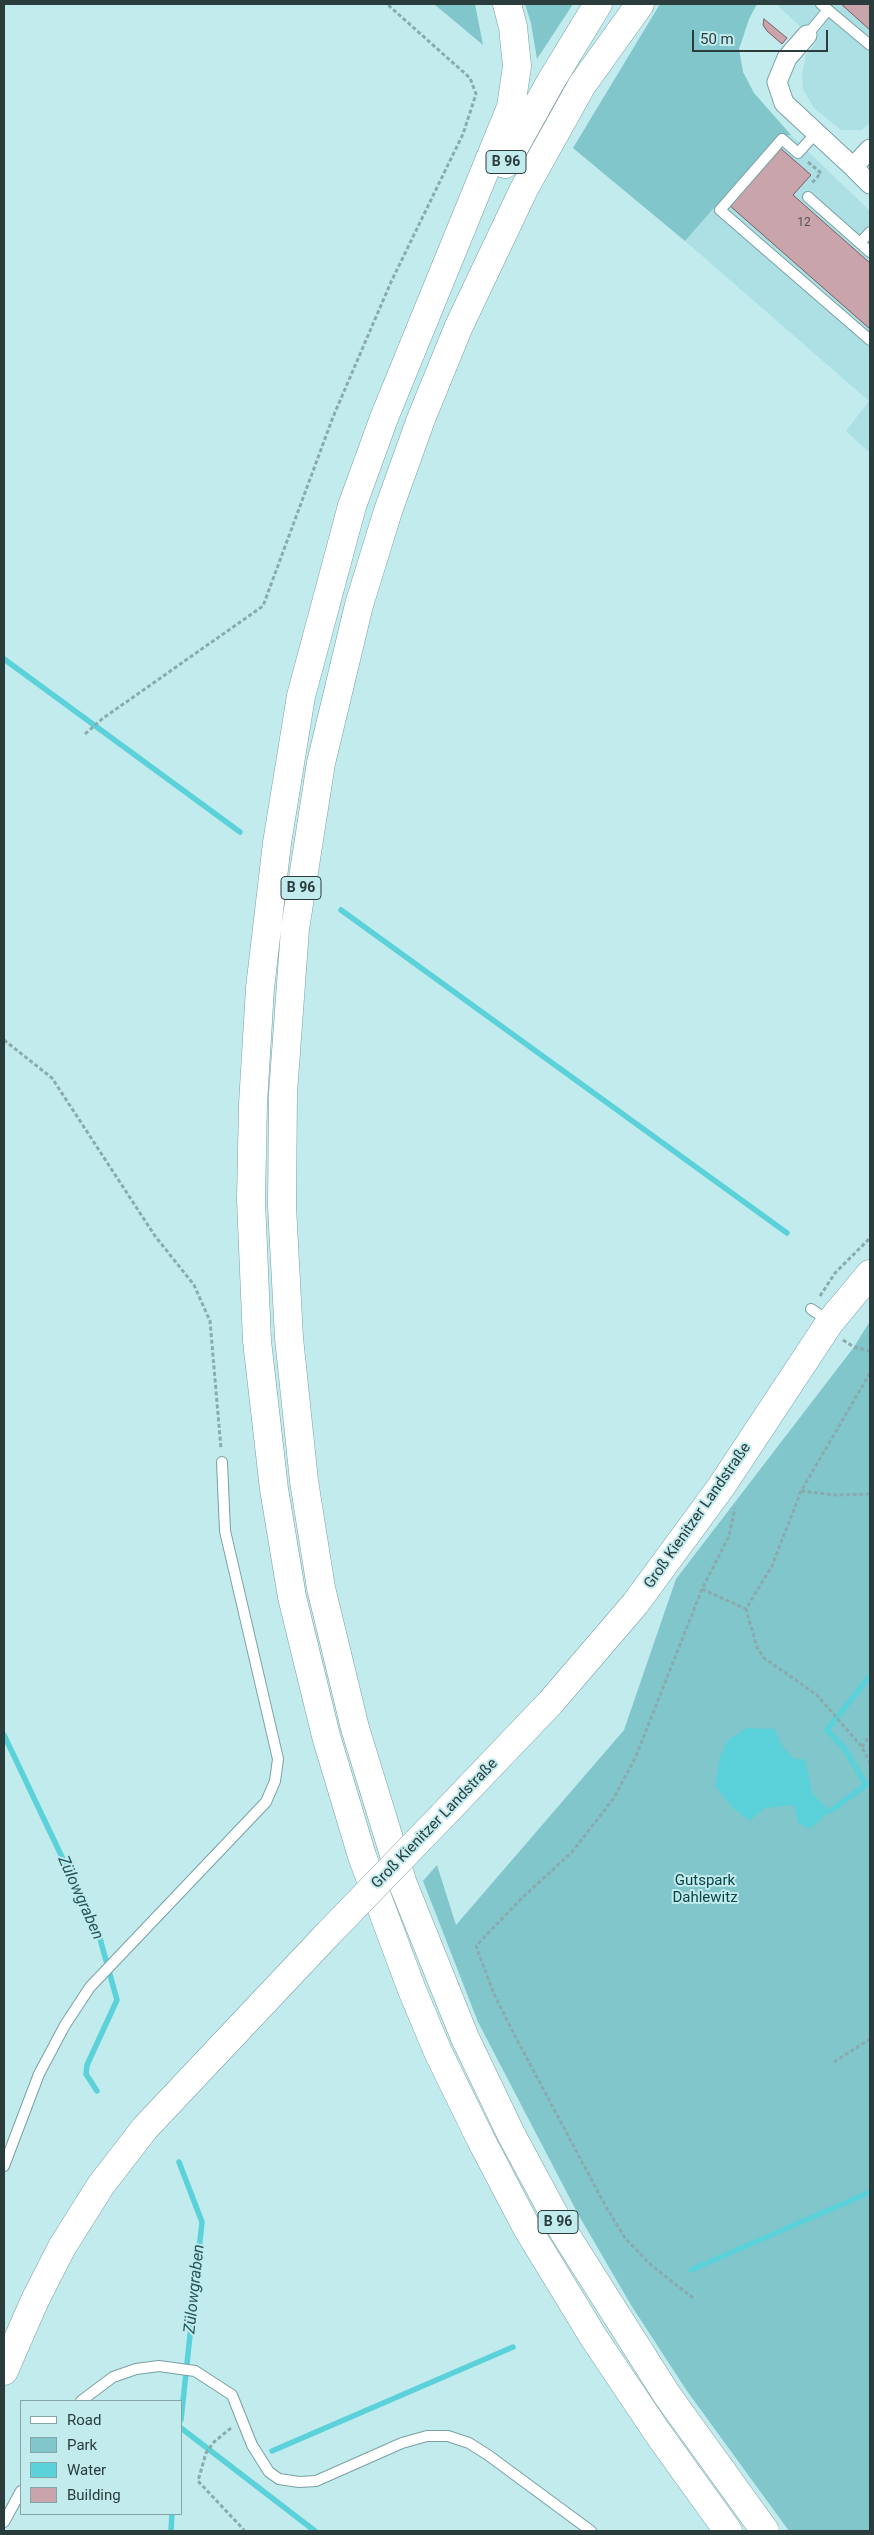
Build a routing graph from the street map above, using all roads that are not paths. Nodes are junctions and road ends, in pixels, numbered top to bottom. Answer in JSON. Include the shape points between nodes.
{"nodes":[{"id":1,"x":507,"y":4,"type":"edge"},
{"id":2,"x":598,"y":4,"type":"edge"},
{"id":3,"x":640,"y":4,"type":"edge"},
{"id":4,"x":825,"y":7,"type":"edge"},
{"id":5,"x":807,"y":34,"type":"joint"},
{"id":6,"x":870,"y":45,"type":"edge"},
{"id":7,"x":816,"y":133,"type":"junction"},
{"id":8,"x":870,"y":150,"type":"edge"},
{"id":9,"x":853,"y":167,"type":"junction"},
{"id":10,"x":870,"y":184,"type":"edge"},
{"id":11,"x":808,"y":197,"type":"road end"},
{"id":12,"x":870,"y":232,"type":"edge"},
{"id":13,"x":860,"y":244,"type":"junction"},
{"id":14,"x":870,"y":252,"type":"edge"},
{"id":15,"x":422,"y":325,"type":"junction"},
{"id":16,"x":870,"y":340,"type":"edge"},
{"id":17,"x":870,"y":1274,"type":"edge"},
{"id":18,"x":222,"y":1462,"type":"road end"},
{"id":19,"x":4,"y":2166,"type":"edge"},
{"id":20,"x":4,"y":2371,"type":"edge"},
{"id":21,"x":82,"y":2400,"type":"edge"},
{"id":22,"x":20,"y":2493,"type":"edge"},
{"id":23,"x":4,"y":2522,"type":"edge"},
{"id":24,"x":591,"y":2531,"type":"edge"},
{"id":25,"x":728,"y":2531,"type":"edge"},
{"id":26,"x":765,"y":2531,"type":"edge"}],
"edges":[{"from":1,"to":15,"type":"main road","via":[[517,66],[511,107]]},
{"from":2,"to":15,"type":"main road","number":"B 96","via":[[506,162]]},
{"from":3,"to":26,"type":"main road","number":"B 96","via":[[582,85],[524,189],[459,326],[421,419],[362,596],[322,763],[295,929],[283,1094],[282,1206],[289,1338],[304,1481],[321,1588],[354,1728],[403,1884],[465,2038],[562,2229],[667,2395]]},
{"from":4,"to":5,"type":"lane"},
{"from":4,"to":6,"type":"lane"},
{"from":5,"to":7,"type":"street","via":[[787,58],[777,82],[784,103]]},
{"from":7,"to":9,"type":"street"},
{"from":7,"to":16,"type":"lane","via":[[798,153],[782,139],[720,210]]},
{"from":8,"to":9,"type":"street"},
{"from":9,"to":10,"type":"street"},
{"from":11,"to":13,"type":"lane"},
{"from":12,"to":13,"type":"lane"},
{"from":13,"to":14,"type":"lane"},
{"from":15,"to":25,"type":"main road","number":"B 96","via":[[352,506],[326,599],[301,696],[268,909],[253,1104],[251,1200],[256,1342],[274,1489],[292,1597],[326,1736],[381,1908],[438,2052],[481,2140],[548,2262],[625,2385]]},
{"from":17,"to":20,"type":"main road","name":"Groß Kienitzer Landstraße","bridge":true,"via":[[822,1320],[721,1487],[682,1543],[594,1653],[145,2128],[106,2178],[62,2246]]},
{"from":18,"to":19,"type":"lane","via":[[225,1531],[278,1760],[275,1781],[266,1802],[90,1986],[39,2074]]},
{"from":21,"to":24,"type":"lane","via":[[113,2377],[151,2367],[195,2371],[232,2395],[252,2445],[269,2472],[279,2479],[299,2482],[316,2481],[402,2443],[427,2436],[448,2436],[469,2443]]},
{"from":22,"to":23,"type":"lane"}]}
